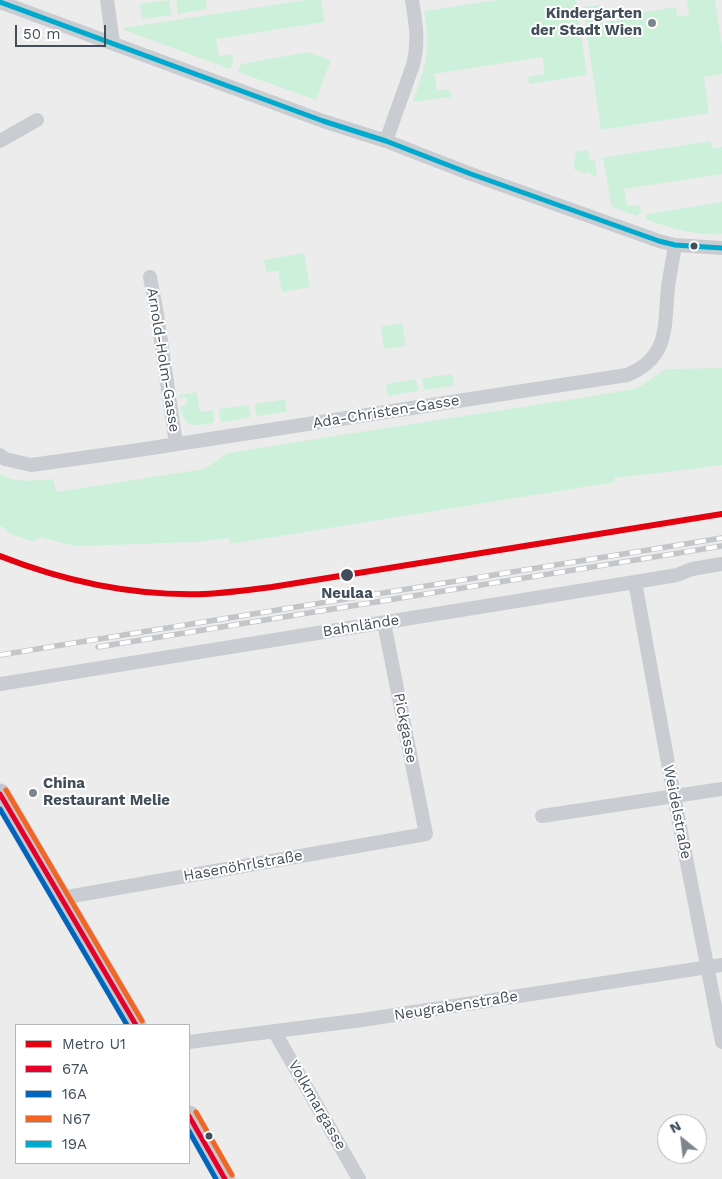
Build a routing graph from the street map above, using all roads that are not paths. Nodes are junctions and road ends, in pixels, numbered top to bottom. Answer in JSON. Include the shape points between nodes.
{"nodes":[{"id":1,"x":107,"y":0,"type":"edge"},
{"id":2,"x":412,"y":0,"type":"edge"},
{"id":3,"x":0,"y":2,"type":"edge"},
{"id":4,"x":113,"y":43,"type":"junction"},
{"id":5,"x":37,"y":120,"type":"dead end"},
{"id":6,"x":0,"y":142,"type":"edge"},
{"id":7,"x":386,"y":142,"type":"junction"},
{"id":8,"x":675,"y":245,"type":"junction"},
{"id":9,"x":722,"y":248,"type":"edge"},
{"id":10,"x":150,"y":277,"type":"dead end"},
{"id":11,"x":176,"y":444,"type":"junction"},
{"id":12,"x":0,"y":455,"type":"edge"},
{"id":13,"x":722,"y":564,"type":"edge"},
{"id":14,"x":634,"y":582,"type":"junction"},
{"id":15,"x":384,"y":622,"type":"junction"},
{"id":16,"x":0,"y":684,"type":"edge"},
{"id":17,"x":722,"y":789,"type":"edge"},
{"id":18,"x":0,"y":794,"type":"edge"},
{"id":19,"x":674,"y":796,"type":"junction"},
{"id":20,"x":542,"y":816,"type":"dead end"},
{"id":21,"x":426,"y":834,"type":"joint"},
{"id":22,"x":61,"y":898,"type":"junction"},
{"id":23,"x":715,"y":966,"type":"edge"},
{"id":24,"x":135,"y":1024,"type":"edge"},
{"id":25,"x":274,"y":1031,"type":"junction"},
{"id":26,"x":190,"y":1042,"type":"edge"},
{"id":27,"x":722,"y":1042,"type":"edge"},
{"id":28,"x":190,"y":1118,"type":"edge"},
{"id":29,"x":225,"y":1179,"type":"edge"},
{"id":30,"x":359,"y":1179,"type":"edge"}],
"edges":[{"from":1,"to":4,"type":"street"},
{"from":2,"to":7,"type":"street","via":[[417,30],[416,53]]},
{"from":3,"to":4,"type":"street"},
{"from":4,"to":7,"type":"street"},
{"from":5,"to":6,"type":"street"},
{"from":7,"to":8,"type":"street"},
{"from":8,"to":9,"type":"street"},
{"from":8,"to":11,"type":"street","name":"Ada-Christen-Gasse","via":[[662,340],[649,362],[627,375]]},
{"from":10,"to":11,"type":"street","name":"Arnold-Holm-Gasse"},
{"from":11,"to":12,"type":"street","name":"Ada-Christen-Gasse","via":[[31,465]]},
{"from":13,"to":14,"type":"street","name":"Bahnlände"},
{"from":14,"to":15,"type":"street","name":"Bahnlände"},
{"from":14,"to":19,"type":"street","name":"Weidelstraße"},
{"from":15,"to":16,"type":"street","name":"Bahnlände"},
{"from":15,"to":21,"type":"street","name":"Pickgasse"},
{"from":17,"to":19,"type":"street"},
{"from":18,"to":22,"type":"main road"},
{"from":19,"to":20,"type":"street"},
{"from":19,"to":23,"type":"street","name":"Weidelstraße"},
{"from":21,"to":22,"type":"street","name":"Hasenöhrlstraße"},
{"from":22,"to":24,"type":"main road"},
{"from":23,"to":25,"type":"street","name":"Neugrabenstraße"},
{"from":23,"to":27,"type":"street","name":"Weidelstraße"},
{"from":25,"to":26,"type":"street","name":"Neugrabenstraße"},
{"from":25,"to":30,"type":"street","name":"Volkmargasse"},
{"from":28,"to":29,"type":"main road"}]}
